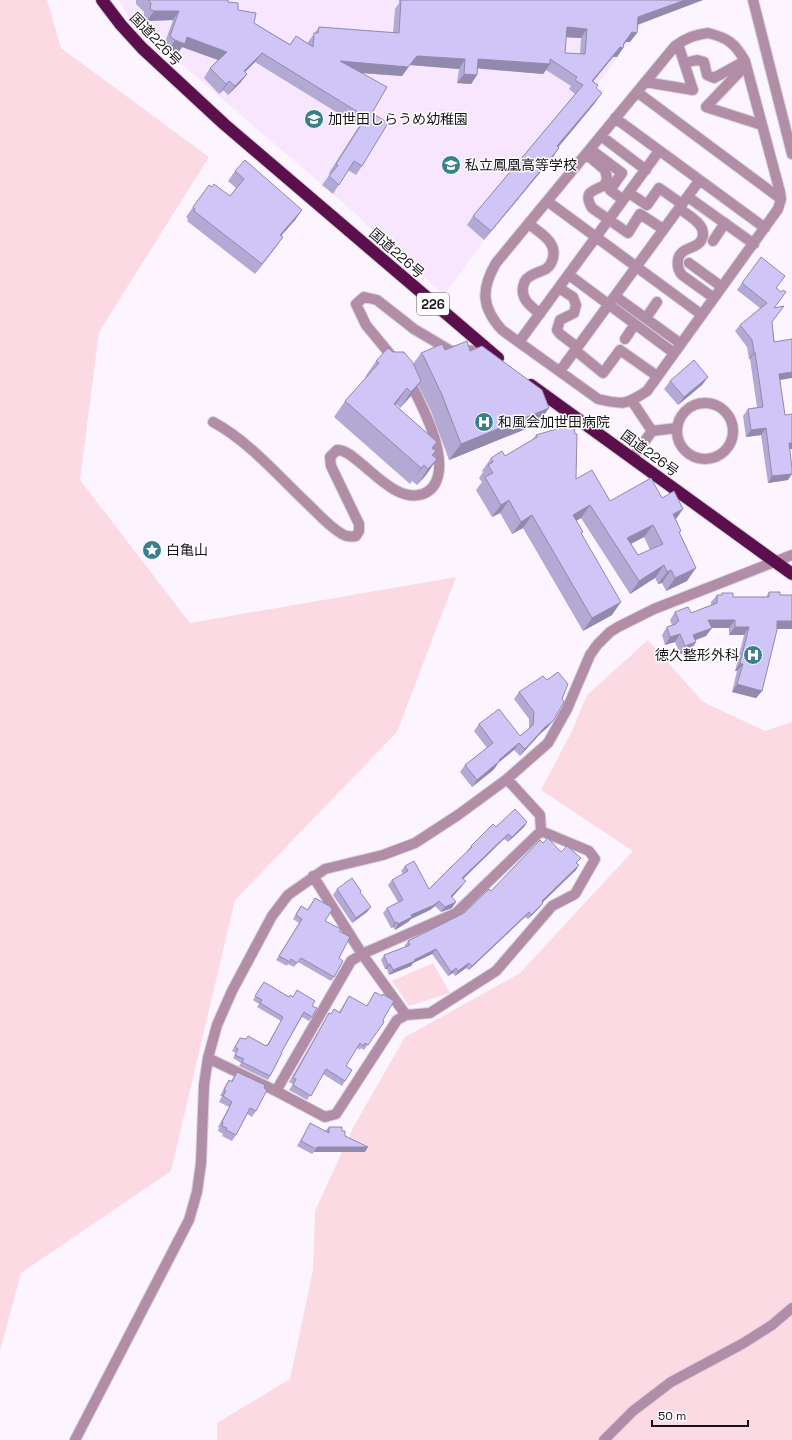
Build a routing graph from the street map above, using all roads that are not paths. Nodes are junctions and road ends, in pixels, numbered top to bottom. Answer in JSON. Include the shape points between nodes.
{"nodes":[{"id":1,"x":102,"y":0,"type":"edge"},
{"id":2,"x":753,"y":0,"type":"edge"},
{"id":3,"x":678,"y":44,"type":"junction"},
{"id":4,"x":746,"y":63,"type":"junction"},
{"id":5,"x":684,"y":64,"type":"junction"},
{"id":6,"x":645,"y":82,"type":"junction"},
{"id":7,"x":637,"y":92,"type":"junction"},
{"id":8,"x":616,"y":118,"type":"junction"},
{"id":9,"x":762,"y":125,"type":"junction"},
{"id":10,"x":601,"y":136,"type":"junction"},
{"id":11,"x":659,"y":151,"type":"junction"},
{"id":12,"x":588,"y":152,"type":"junction"},
{"id":13,"x":792,"y":154,"type":"edge"},
{"id":14,"x":646,"y":170,"type":"junction"},
{"id":15,"x":699,"y":181,"type":"junction"},
{"id":16,"x":626,"y":197,"type":"junction"},
{"id":17,"x":781,"y":199,"type":"junction"},
{"id":18,"x":547,"y":201,"type":"junction"},
{"id":19,"x":683,"y":203,"type":"junction"},
{"id":20,"x":609,"y":220,"type":"junction"},
{"id":21,"x":725,"y":223,"type":"junction"},
{"id":22,"x":528,"y":224,"type":"junction"},
{"id":23,"x":765,"y":228,"type":"junction"},
{"id":24,"x":663,"y":230,"type":"junction"},
{"id":25,"x":596,"y":237,"type":"junction"},
{"id":26,"x":713,"y":241,"type":"dead end"},
{"id":27,"x":754,"y":244,"type":"junction"},
{"id":28,"x":703,"y":260,"type":"dead end"},
{"id":29,"x":636,"y":267,"type":"junction"},
{"id":30,"x":569,"y":275,"type":"junction"},
{"id":31,"x":722,"y":287,"type":"junction"},
{"id":32,"x":559,"y":288,"type":"junction"},
{"id":33,"x":615,"y":296,"type":"junction"},
{"id":34,"x":714,"y":298,"type":"junction"},
{"id":35,"x":657,"y":302,"type":"dead end"},
{"id":36,"x":608,"y":304,"type":"junction"},
{"id":37,"x":540,"y":314,"type":"junction"},
{"id":38,"x":702,"y":315,"type":"junction"},
{"id":39,"x":646,"y":318,"type":"junction"},
{"id":40,"x":635,"y":324,"type":"junction"},
{"id":41,"x":625,"y":339,"type":"dead end"},
{"id":42,"x":519,"y":342,"type":"junction"},
{"id":43,"x":681,"y":344,"type":"junction"},
{"id":44,"x":576,"y":349,"type":"junction"},
{"id":45,"x":487,"y":350,"type":"junction"},
{"id":46,"x":674,"y":353,"type":"junction"},
{"id":47,"x":505,"y":364,"type":"edge"},
{"id":48,"x":560,"y":371,"type":"junction"},
{"id":49,"x":657,"y":376,"type":"junction"},
{"id":50,"x":523,"y":379,"type":"edge"},
{"id":51,"x":632,"y":401,"type":"junction"},
{"id":52,"x":213,"y":422,"type":"dead end"},
{"id":53,"x":677,"y":428,"type":"junction"},
{"id":54,"x":652,"y":431,"type":"junction"},
{"id":55,"x":632,"y":459,"type":"junction"},
{"id":56,"x":792,"y":555,"type":"edge"},
{"id":57,"x":774,"y":562,"type":"junction"},
{"id":58,"x":792,"y":574,"type":"edge"},
{"id":59,"x":507,"y":779,"type":"junction"},
{"id":60,"x":541,"y":831,"type":"junction"},
{"id":61,"x":313,"y":876,"type":"junction"},
{"id":62,"x":362,"y":954,"type":"junction"},
{"id":63,"x":406,"y":1015,"type":"junction"},
{"id":64,"x":208,"y":1058,"type":"junction"},
{"id":65,"x":276,"y":1090,"type":"junction"},
{"id":66,"x":792,"y":1308,"type":"edge"},
{"id":67,"x":75,"y":1440,"type":"edge"},
{"id":68,"x":604,"y":1440,"type":"edge"}],
"edges":[{"from":1,"to":45,"type":"highway","name":"国道226号","number":"226","via":[[142,48],[224,124]]},
{"from":2,"to":13,"type":"street"},
{"from":3,"to":4,"type":"street","via":[[684,38],[694,35],[708,33],[720,36],[739,49]]},
{"from":3,"to":5,"type":"street"},
{"from":3,"to":6,"type":"street"},
{"from":4,"to":5,"type":"street","via":[[714,78],[707,74],[704,62],[697,60]]},
{"from":4,"to":9,"type":"street"},
{"from":4,"to":9,"type":"street","via":[[706,107]]},
{"from":5,"to":6,"type":"street","via":[[693,90]]},
{"from":6,"to":7,"type":"street"},
{"from":7,"to":8,"type":"street"},
{"from":7,"to":17,"type":"street"},
{"from":8,"to":10,"type":"street"},
{"from":8,"to":11,"type":"street"},
{"from":9,"to":17,"type":"street"},
{"from":10,"to":12,"type":"street"},
{"from":10,"to":14,"type":"street","via":[[623,159]]},
{"from":11,"to":14,"type":"street"},
{"from":11,"to":15,"type":"street"},
{"from":12,"to":16,"type":"street","via":[[622,173],[610,190]]},
{"from":12,"to":18,"type":"street"},
{"from":12,"to":20,"type":"street","via":[[607,175],[605,185],[592,190],[589,199],[592,208]]},
{"from":14,"to":16,"type":"street"},
{"from":15,"to":19,"type":"street"},
{"from":15,"to":23,"type":"street"},
{"from":16,"to":19,"type":"street","via":[[647,206],[659,188]]},
{"from":16,"to":20,"type":"street"},
{"from":17,"to":23,"type":"street","via":[[778,209]]},
{"from":18,"to":22,"type":"street"},
{"from":18,"to":25,"type":"street"},
{"from":19,"to":21,"type":"street"},
{"from":19,"to":24,"type":"street"},
{"from":19,"to":34,"type":"street","via":[[698,222],[703,236],[699,244],[680,254],[679,270],[682,275]]},
{"from":20,"to":24,"type":"street","via":[[628,233],[640,214]]},
{"from":20,"to":25,"type":"street"},
{"from":21,"to":26,"type":"street"},
{"from":21,"to":27,"type":"street"},
{"from":22,"to":37,"type":"street","via":[[549,241],[553,250],[549,266],[530,275],[522,289],[525,300]]},
{"from":22,"to":42,"type":"street","via":[[496,263],[489,275],[485,297],[494,321]]},
{"from":23,"to":27,"type":"street"},
{"from":24,"to":29,"type":"street"},
{"from":25,"to":29,"type":"street"},
{"from":25,"to":30,"type":"street"},
{"from":27,"to":31,"type":"street"},
{"from":28,"to":31,"type":"street","via":[[693,266]]},
{"from":29,"to":33,"type":"street"},
{"from":29,"to":38,"type":"street"},
{"from":30,"to":32,"type":"street"},
{"from":30,"to":36,"type":"street"},
{"from":31,"to":34,"type":"street"},
{"from":32,"to":37,"type":"street"},
{"from":32,"to":44,"type":"street","via":[[573,297],[576,305],[574,313],[560,320],[557,330]]},
{"from":33,"to":36,"type":"street"},
{"from":33,"to":39,"type":"street"},
{"from":34,"to":38,"type":"street"},
{"from":35,"to":39,"type":"street"},
{"from":36,"to":40,"type":"street"},
{"from":36,"to":44,"type":"street"},
{"from":37,"to":42,"type":"street"},
{"from":38,"to":43,"type":"street"},
{"from":39,"to":43,"type":"street"},
{"from":40,"to":41,"type":"street"},
{"from":40,"to":46,"type":"street"},
{"from":42,"to":48,"type":"street"},
{"from":43,"to":46,"type":"street"},
{"from":44,"to":48,"type":"street"},
{"from":44,"to":49,"type":"street","via":[[603,373],[620,350]]},
{"from":45,"to":47,"type":"highway","name":"国道226号","number":"226"},
{"from":45,"to":52,"type":"street","via":[[451,351],[414,329],[377,300],[364,297],[356,304],[366,325],[407,376],[437,446],[440,469],[433,488],[427,493],[409,496],[398,492],[351,455],[337,450],[330,457],[331,466],[359,524],[356,536],[342,535],[250,448]]},
{"from":46,"to":49,"type":"street"},
{"from":48,"to":51,"type":"street","via":[[598,399],[612,402]]},
{"from":49,"to":51,"type":"street","via":[[647,391]]},
{"from":50,"to":55,"type":"highway","name":"国道226号"},
{"from":51,"to":54,"type":"street"},
{"from":53,"to":53,"type":"street","via":[[680,418],[686,411],[703,402],[721,407],[728,413],[734,430],[731,443],[723,453],[715,458],[706,459],[688,454],[678,438]]},
{"from":53,"to":54,"type":"street"},
{"from":54,"to":55,"type":"street"},
{"from":55,"to":57,"type":"highway","name":"国道226号"},
{"from":56,"to":57,"type":"street"},
{"from":57,"to":58,"type":"highway","name":"国道226号"},
{"from":57,"to":59,"type":"street","via":[[654,609],[610,632],[590,655],[567,709],[548,743]]},
{"from":59,"to":60,"type":"street","via":[[540,815]]},
{"from":59,"to":61,"type":"street","via":[[415,843],[383,855],[325,869]]},
{"from":60,"to":62,"type":"street","via":[[456,913]]},
{"from":60,"to":63,"type":"street","via":[[589,851],[595,859],[575,894],[552,906],[496,971],[430,1013]]},
{"from":61,"to":62,"type":"street"},
{"from":61,"to":64,"type":"street","via":[[288,894],[272,916],[232,991],[217,1025]]},
{"from":62,"to":63,"type":"street"},
{"from":62,"to":65,"type":"street","via":[[351,961]]},
{"from":63,"to":65,"type":"street","via":[[397,1020],[336,1114],[326,1117]]},
{"from":64,"to":65,"type":"street"},
{"from":64,"to":67,"type":"street","via":[[204,1085],[201,1163],[197,1192],[189,1220]]},
{"from":66,"to":68,"type":"street","via":[[772,1325],[742,1344],[671,1382],[633,1411]]}]}
